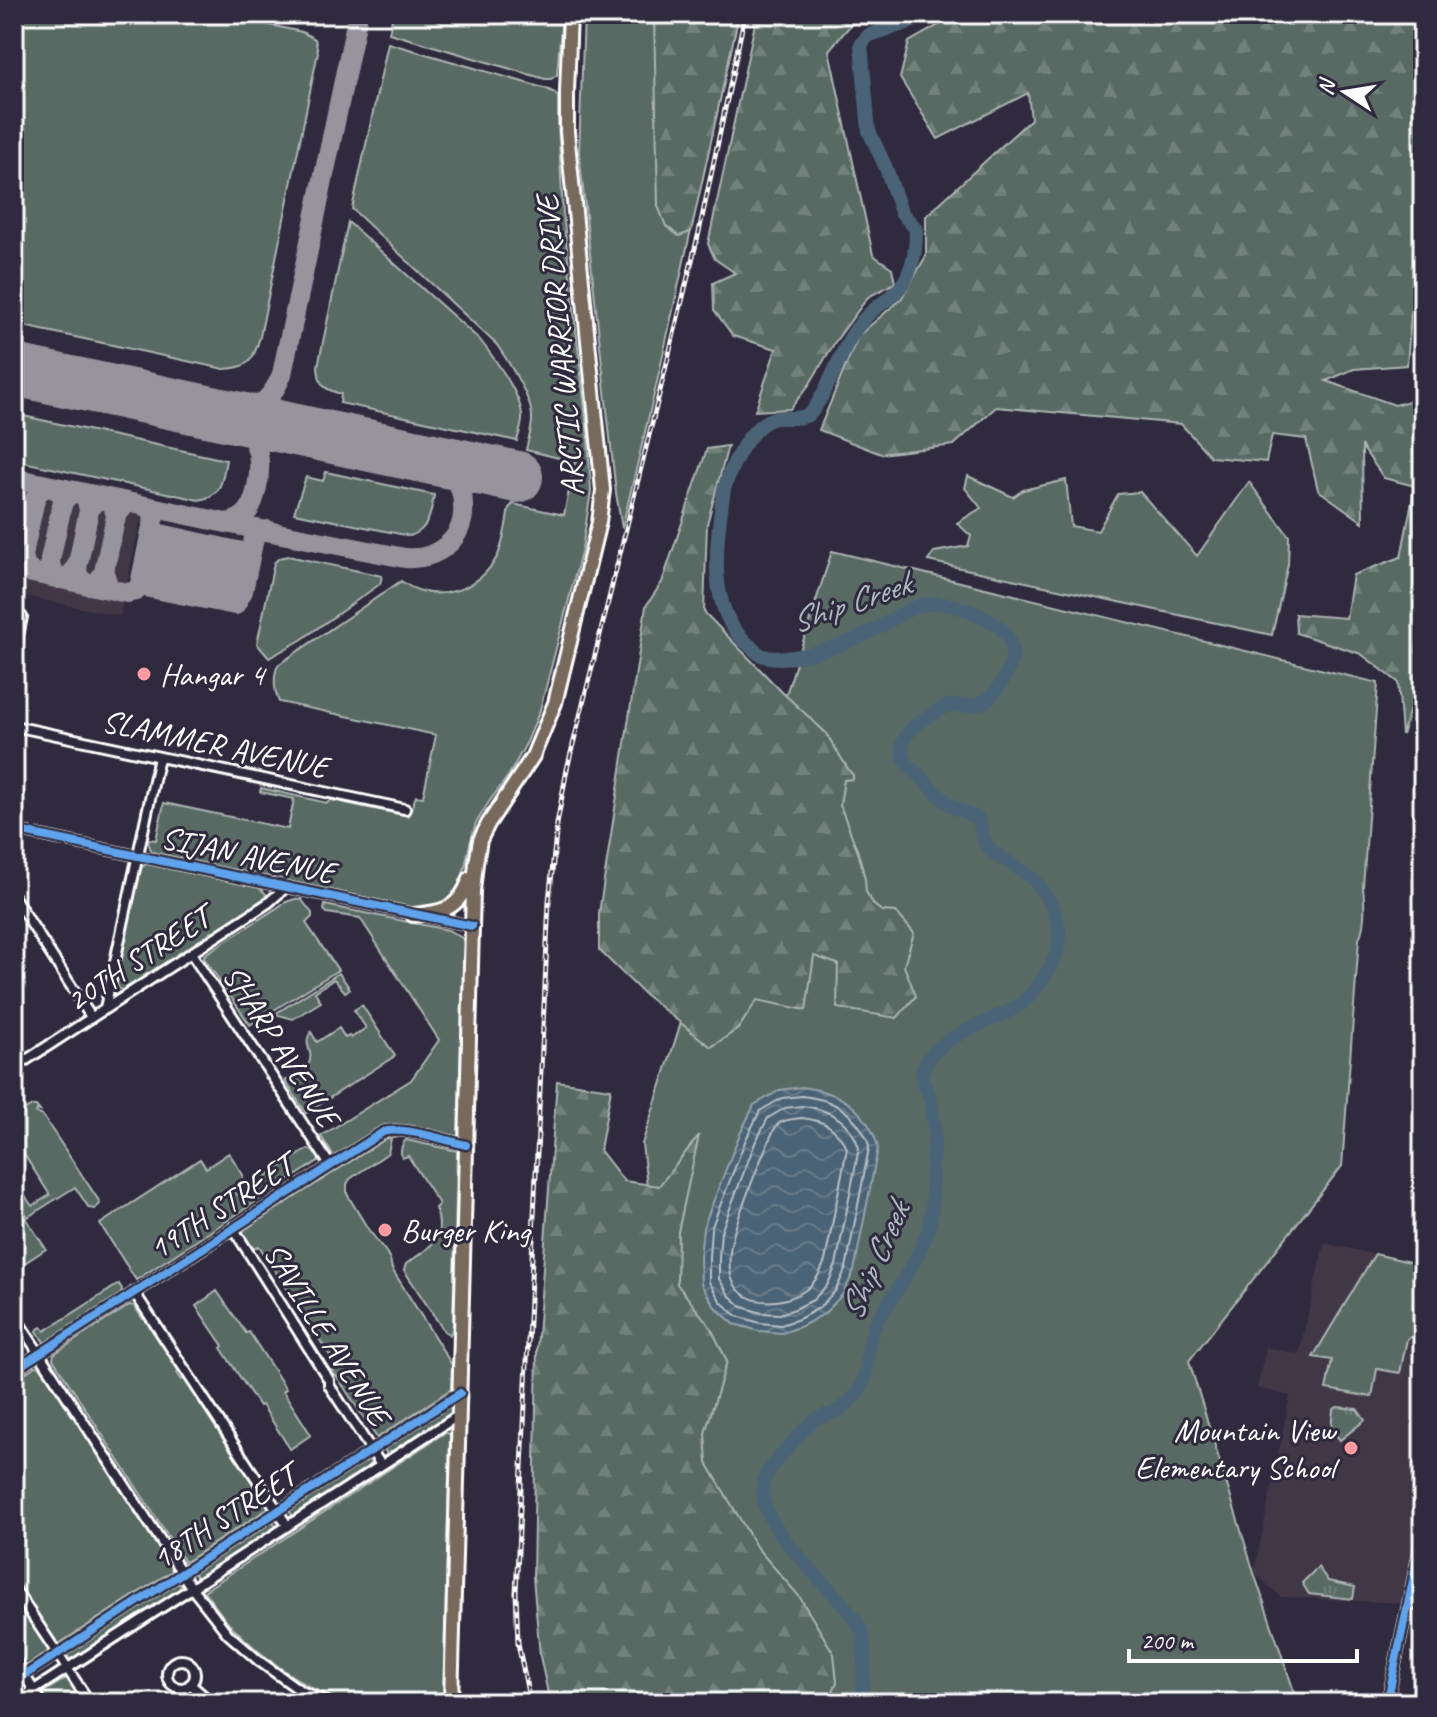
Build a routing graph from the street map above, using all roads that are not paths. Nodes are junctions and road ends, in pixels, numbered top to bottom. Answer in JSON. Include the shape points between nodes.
{"nodes":[{"id":1,"x":570,"y":14,"type":"edge"},
{"id":2,"x":22,"y":617,"type":"dead end"},
{"id":3,"x":14,"y":655,"type":"edge"},
{"id":4,"x":14,"y":726,"type":"edge"},
{"id":5,"x":159,"y":757,"type":"junction"},
{"id":6,"x":405,"y":809,"type":"dead end"},
{"id":7,"x":14,"y":830,"type":"edge"},
{"id":8,"x":138,"y":857,"type":"junction"},
{"id":9,"x":475,"y":864,"type":"junction"},
{"id":10,"x":286,"y":887,"type":"junction"},
{"id":11,"x":14,"y":897,"type":"edge"},
{"id":12,"x":413,"y":915,"type":"junction"},
{"id":13,"x":472,"y":926,"type":"junction"},
{"id":14,"x":191,"y":953,"type":"junction"},
{"id":15,"x":105,"y":1008,"type":"junction"},
{"id":16,"x":91,"y":1017,"type":"junction"},
{"id":17,"x":14,"y":1068,"type":"edge"},
{"id":18,"x":466,"y":1145,"type":"junction"},
{"id":19,"x":330,"y":1165,"type":"junction"},
{"id":20,"x":233,"y":1228,"type":"junction"},
{"id":21,"x":134,"y":1292,"type":"junction"},
{"id":22,"x":14,"y":1315,"type":"edge"},
{"id":23,"x":38,"y":1353,"type":"junction"},
{"id":24,"x":14,"y":1370,"type":"edge"},
{"id":25,"x":460,"y":1393,"type":"junction"},
{"id":26,"x":459,"y":1415,"type":"junction"},
{"id":27,"x":371,"y":1451,"type":"junction"},
{"id":28,"x":381,"y":1465,"type":"junction"},
{"id":29,"x":278,"y":1510,"type":"junction"},
{"id":30,"x":287,"y":1525,"type":"junction"},
{"id":31,"x":1423,"y":1533,"type":"edge"},
{"id":32,"x":182,"y":1573,"type":"junction"},
{"id":33,"x":191,"y":1587,"type":"junction"},
{"id":34,"x":14,"y":1588,"type":"edge"},
{"id":35,"x":1409,"y":1603,"type":"junction"},
{"id":36,"x":1423,"y":1606,"type":"edge"},
{"id":37,"x":57,"y":1655,"type":"junction"},
{"id":38,"x":14,"y":1659,"type":"edge"},
{"id":39,"x":67,"y":1668,"type":"junction"},
{"id":40,"x":24,"y":1675,"type":"junction"},
{"id":41,"x":14,"y":1682,"type":"edge"},
{"id":42,"x":190,"y":1684,"type":"dead end"},
{"id":43,"x":34,"y":1690,"type":"junction"},
{"id":44,"x":301,"y":1691,"type":"junction"},
{"id":45,"x":14,"y":1703,"type":"edge"},
{"id":46,"x":42,"y":1703,"type":"edge"},
{"id":47,"x":90,"y":1703,"type":"edge"},
{"id":48,"x":212,"y":1703,"type":"edge"},
{"id":49,"x":295,"y":1703,"type":"edge"},
{"id":50,"x":329,"y":1703,"type":"edge"},
{"id":51,"x":451,"y":1703,"type":"edge"},
{"id":52,"x":1387,"y":1703,"type":"edge"}],
"edges":[{"from":1,"to":9,"type":"main road","name":"ARCTIC WARRIOR DRIVE","via":[[567,132],[602,504],[548,723],[528,765],[488,824]]},
{"from":2,"to":3,"type":"street"},
{"from":4,"to":5,"type":"street","name":"SLAMMER AVENUE"},
{"from":5,"to":6,"type":"street","name":"SLAMMER AVENUE"},
{"from":5,"to":8,"type":"street"},
{"from":7,"to":8,"type":"street","name":"SIJAN AVENUE"},
{"from":8,"to":10,"type":"street","name":"SIJAN AVENUE"},
{"from":8,"to":15,"type":"street"},
{"from":9,"to":12,"type":"main road","via":[[461,899],[439,913]]},
{"from":9,"to":13,"type":"main road","name":"ARCTIC WARRIOR DRIVE"},
{"from":10,"to":12,"type":"street","name":"SIJAN AVENUE"},
{"from":10,"to":14,"type":"street","name":"20TH STREET"},
{"from":11,"to":16,"type":"street"},
{"from":12,"to":13,"type":"street","name":"SIJAN AVENUE"},
{"from":13,"to":18,"type":"main road","name":"ARCTIC WARRIOR DRIVE"},
{"from":14,"to":15,"type":"street","name":"20TH STREET"},
{"from":14,"to":19,"type":"street","name":"SHARP AVENUE"},
{"from":15,"to":16,"type":"street","name":"20TH STREET"},
{"from":16,"to":17,"type":"street","name":"20TH STREET"},
{"from":18,"to":19,"type":"street","name":"19TH STREET","via":[[387,1130]]},
{"from":18,"to":25,"type":"main road","name":"ARCTIC WARRIOR DRIVE"},
{"from":19,"to":20,"type":"street","name":"19TH STREET"},
{"from":20,"to":21,"type":"street","name":"19TH STREET"},
{"from":20,"to":27,"type":"street","name":"SAVILLE AVENUE"},
{"from":21,"to":23,"type":"street","name":"19TH STREET"},
{"from":21,"to":29,"type":"street"},
{"from":22,"to":23,"type":"street"},
{"from":23,"to":24,"type":"street","name":"19TH STREET"},
{"from":23,"to":32,"type":"street"},
{"from":25,"to":26,"type":"main road","name":"ARCTIC WARRIOR DRIVE"},
{"from":25,"to":27,"type":"street","name":"18TH STREET"},
{"from":26,"to":28,"type":"street","name":"18TH STREET"},
{"from":26,"to":51,"type":"main road","name":"ARCTIC WARRIOR DRIVE"},
{"from":27,"to":28,"type":"street","name":"SAVILLE AVENUE"},
{"from":27,"to":29,"type":"street","name":"18TH STREET"},
{"from":28,"to":30,"type":"street","name":"18TH STREET"},
{"from":29,"to":30,"type":"street"},
{"from":29,"to":32,"type":"street","name":"18TH STREET"},
{"from":30,"to":33,"type":"street","name":"18TH STREET"},
{"from":31,"to":35,"type":"street"},
{"from":32,"to":33,"type":"street"},
{"from":32,"to":37,"type":"street","name":"18TH STREET"},
{"from":33,"to":39,"type":"street","name":"18TH STREET"},
{"from":33,"to":44,"type":"street","via":[[228,1634]]},
{"from":34,"to":37,"type":"street"},
{"from":35,"to":36,"type":"street"},
{"from":35,"to":52,"type":"street"},
{"from":37,"to":39,"type":"street"},
{"from":37,"to":40,"type":"street","name":"18TH STREET"},
{"from":38,"to":40,"type":"street"},
{"from":39,"to":43,"type":"street","name":"18TH STREET"},
{"from":39,"to":47,"type":"street"},
{"from":40,"to":41,"type":"street","name":"18TH STREET"},
{"from":40,"to":43,"type":"street"},
{"from":42,"to":48,"type":"street"},
{"from":43,"to":45,"type":"street","name":"18TH STREET"},
{"from":43,"to":46,"type":"street"},
{"from":44,"to":49,"type":"street"},
{"from":44,"to":50,"type":"street"}]}
